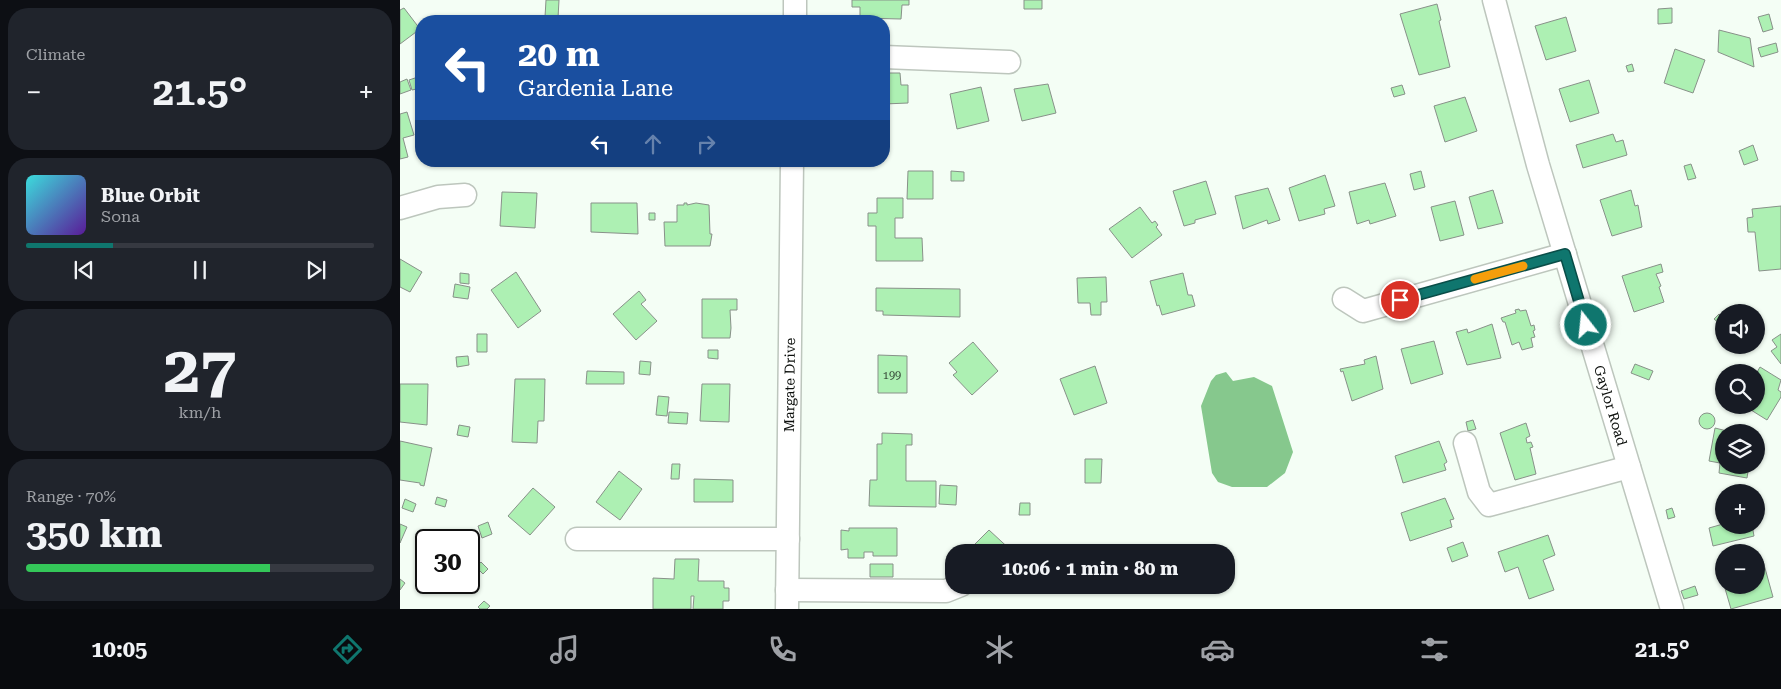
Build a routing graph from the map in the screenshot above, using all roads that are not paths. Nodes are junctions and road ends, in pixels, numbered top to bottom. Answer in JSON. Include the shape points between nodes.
{"nodes":[{"id":1,"x":795,"y":0,"type":"edge"},
{"id":2,"x":1494,"y":0,"type":"edge"},
{"id":3,"x":795,"y":15,"type":"edge"},
{"id":4,"x":890,"y":57,"type":"edge"},
{"id":5,"x":1009,"y":62,"type":"dead end"},
{"id":6,"x":792,"y":167,"type":"edge"},
{"id":7,"x":466,"y":195,"type":"dead end"},
{"id":8,"x":400,"y":208,"type":"edge"},
{"id":9,"x":1565,"y":254,"type":"junction"},
{"id":10,"x":1344,"y":299,"type":"dead end"},
{"id":11,"x":1465,"y":443,"type":"dead end"},
{"id":12,"x":1629,"y":468,"type":"junction"},
{"id":13,"x":577,"y":539,"type":"dead end"},
{"id":14,"x":788,"y":539,"type":"junction"},
{"id":15,"x":945,"y":591,"type":"edge"},
{"id":16,"x":787,"y":599,"type":"edge"},
{"id":17,"x":1672,"y":609,"type":"edge"}],
"edges":[{"from":1,"to":3,"type":"street"},
{"from":2,"to":9,"type":"street","name":"Gaylor Road"},
{"from":4,"to":5,"type":"street"},
{"from":6,"to":14,"type":"street","name":"Margate Drive"},
{"from":7,"to":8,"type":"street","via":[[438,197]]},
{"from":9,"to":10,"type":"street","via":[[1364,311]]},
{"from":9,"to":12,"type":"street","name":"Gaylor Road"},
{"from":11,"to":12,"type":"street","via":[[1479,492],[1489,505]]},
{"from":12,"to":17,"type":"street","name":"Gaylor Road"},
{"from":13,"to":14,"type":"street"},
{"from":14,"to":16,"type":"street","name":"Margate Drive"},
{"from":15,"to":16,"type":"street"}]}
